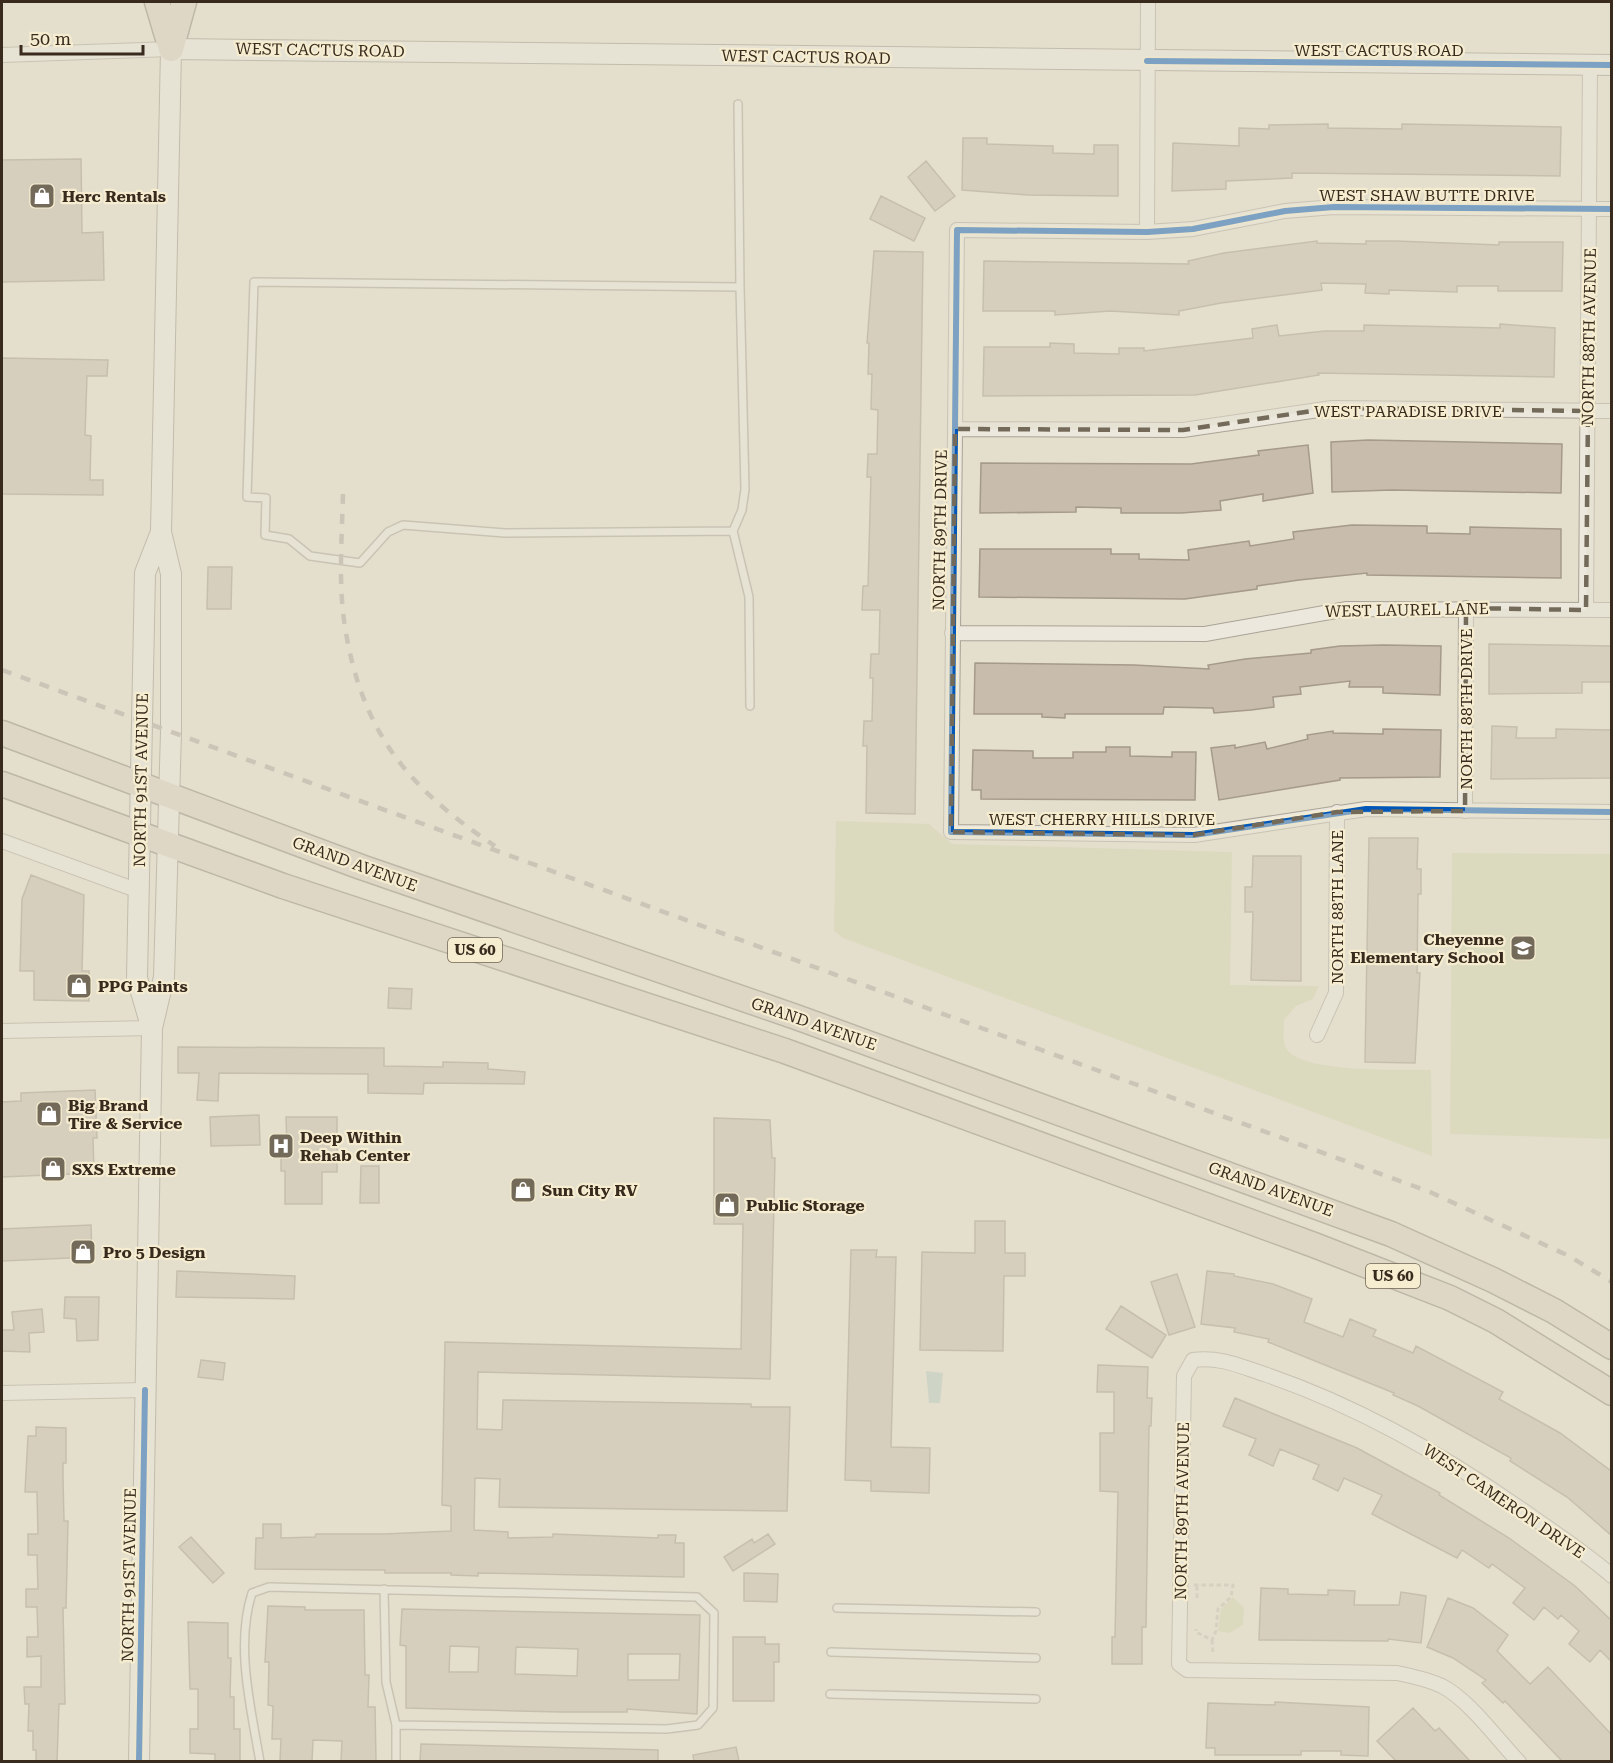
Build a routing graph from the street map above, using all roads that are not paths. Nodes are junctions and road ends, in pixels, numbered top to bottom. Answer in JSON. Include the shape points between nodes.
{"nodes":[{"id":1,"x":157,"y":2,"type":"edge"},
{"id":2,"x":184,"y":2,"type":"edge"},
{"id":3,"x":1149,"y":2,"type":"edge"},
{"id":4,"x":171,"y":49,"type":"junction"},
{"id":5,"x":2,"y":55,"type":"edge"},
{"id":6,"x":1147,"y":61,"type":"junction"},
{"id":7,"x":1590,"y":64,"type":"junction"},
{"id":8,"x":1611,"y":65,"type":"edge"},
{"id":9,"x":738,"y":104,"type":"dead end"},
{"id":10,"x":1590,"y":209,"type":"junction"},
{"id":11,"x":1611,"y":209,"type":"edge"},
{"id":12,"x":957,"y":230,"type":"joint"},
{"id":13,"x":1147,"y":232,"type":"junction"},
{"id":14,"x":740,"y":287,"type":"junction"},
{"id":15,"x":1588,"y":411,"type":"junction"},
{"id":16,"x":1611,"y":411,"type":"edge"},
{"id":17,"x":955,"y":429,"type":"junction"},
{"id":18,"x":733,"y":531,"type":"junction"},
{"id":19,"x":161,"y":532,"type":"junction"},
{"id":20,"x":1466,"y":608,"type":"junction"},
{"id":21,"x":1586,"y":610,"type":"junction"},
{"id":22,"x":1611,"y":610,"type":"edge"},
{"id":23,"x":952,"y":633,"type":"junction"},
{"id":24,"x":750,"y":706,"type":"dead end"},
{"id":25,"x":2,"y":733,"type":"edge"},
{"id":26,"x":2,"y":784,"type":"edge"},
{"id":27,"x":140,"y":784,"type":"junction"},
{"id":28,"x":169,"y":795,"type":"junction"},
{"id":29,"x":1465,"y":810,"type":"junction"},
{"id":30,"x":1337,"y":812,"type":"junction"},
{"id":31,"x":1611,"y":812,"type":"edge"},
{"id":32,"x":951,"y":832,"type":"joint"},
{"id":33,"x":140,"y":833,"type":"junction"},
{"id":34,"x":2,"y":841,"type":"edge"},
{"id":35,"x":168,"y":843,"type":"junction"},
{"id":36,"x":139,"y":891,"type":"junction"},
{"id":37,"x":796,"y":1017,"type":"junction"},
{"id":38,"x":152,"y":1028,"type":"junction"},
{"id":39,"x":2,"y":1031,"type":"edge"},
{"id":40,"x":1317,"y":1035,"type":"dead end"},
{"id":41,"x":785,"y":1051,"type":"junction"},
{"id":42,"x":1082,"y":1119,"type":"junction"},
{"id":43,"x":1070,"y":1156,"type":"junction"},
{"id":44,"x":1611,"y":1347,"type":"edge"},
{"id":45,"x":1193,"y":1360,"type":"joint"},
{"id":46,"x":145,"y":1390,"type":"junction"},
{"id":47,"x":2,"y":1393,"type":"edge"},
{"id":48,"x":1611,"y":1393,"type":"edge"},
{"id":49,"x":1611,"y":1576,"type":"edge"},
{"id":50,"x":384,"y":1589,"type":"junction"},
{"id":51,"x":837,"y":1608,"type":"dead end"},
{"id":52,"x":1036,"y":1612,"type":"dead end"},
{"id":53,"x":831,"y":1652,"type":"dead end"},
{"id":54,"x":1036,"y":1658,"type":"dead end"},
{"id":55,"x":830,"y":1694,"type":"dead end"},
{"id":56,"x":1036,"y":1699,"type":"dead end"},
{"id":57,"x":396,"y":1725,"type":"junction"},
{"id":58,"x":139,"y":1761,"type":"edge"},
{"id":59,"x":260,"y":1761,"type":"edge"},
{"id":60,"x":396,"y":1761,"type":"edge"},
{"id":61,"x":1519,"y":1761,"type":"edge"}],
"edges":[{"from":1,"to":4,"type":"highway"},
{"from":2,"to":4,"type":"highway"},
{"from":3,"to":6,"type":"street"},
{"from":4,"to":5,"type":"street","name":"WEST CACTUS ROAD"},
{"from":4,"to":6,"type":"main road","name":"WEST CACTUS ROAD"},
{"from":4,"to":19,"type":"main road","name":"NORTH 91ST AVENUE"},
{"from":6,"to":7,"type":"main road","name":"WEST CACTUS ROAD"},
{"from":6,"to":13,"type":"street"},
{"from":7,"to":8,"type":"main road","name":"WEST CACTUS ROAD"},
{"from":7,"to":10,"type":"street","name":"NORTH 88TH AVENUE"},
{"from":9,"to":14,"type":"lane"},
{"from":10,"to":11,"type":"street","name":"WEST SHAW BUTTE DRIVE"},
{"from":10,"to":13,"type":"street","name":"WEST SHAW BUTTE DRIVE","via":[[1334,207]]},
{"from":10,"to":15,"type":"street","name":"NORTH 88TH AVENUE"},
{"from":12,"to":13,"type":"street","name":"WEST SHAW BUTTE DRIVE"},
{"from":12,"to":17,"type":"street","name":"NORTH 89TH DRIVE"},
{"from":14,"to":18,"type":"lane","via":[[745,489]]},
{"from":14,"to":18,"type":"lane","via":[[254,282],[247,497],[266,498],[265,535],[289,538],[310,556],[360,563],[388,532],[403,525],[505,533]]},
{"from":15,"to":16,"type":"street","name":"WEST PARADISE DRIVE"},
{"from":15,"to":17,"type":"street","name":"WEST PARADISE DRIVE","via":[[1332,408],[1183,430]]},
{"from":15,"to":21,"type":"street","name":"NORTH 88TH AVENUE"},
{"from":17,"to":23,"type":"street","name":"NORTH 89TH DRIVE"},
{"from":18,"to":24,"type":"lane","via":[[749,597]]},
{"from":19,"to":27,"type":"main road","name":"NORTH 91ST AVENUE","via":[[145,573]]},
{"from":19,"to":28,"type":"main road","name":"NORTH 91ST AVENUE","via":[[171,574]]},
{"from":20,"to":21,"type":"street","name":"WEST LAUREL LANE"},
{"from":20,"to":23,"type":"street","name":"WEST LAUREL LANE","via":[[1347,609],[1205,634]]},
{"from":20,"to":29,"type":"street","name":"NORTH 88TH DRIVE"},
{"from":21,"to":22,"type":"street","name":"WEST LAUREL LANE"},
{"from":23,"to":32,"type":"street","name":"NORTH 89TH DRIVE"},
{"from":25,"to":27,"type":"highway","name":"GRAND AVENUE","number":"US 60"},
{"from":26,"to":33,"type":"highway","number":"US 60"},
{"from":27,"to":28,"type":"highway","name":"GRAND AVENUE","number":"US 60"},
{"from":27,"to":33,"type":"main road","name":"NORTH 91ST AVENUE"},
{"from":28,"to":35,"type":"main road","name":"NORTH 91ST AVENUE"},
{"from":28,"to":37,"type":"highway","name":"GRAND AVENUE","number":"US 60","via":[[362,867]]},
{"from":29,"to":30,"type":"street","name":"WEST CHERRY HILLS DRIVE"},
{"from":29,"to":31,"type":"street","name":"WEST CHERRY HILLS DRIVE"},
{"from":30,"to":32,"type":"street","name":"WEST CHERRY HILLS DRIVE","via":[[1245,830],[1194,835]]},
{"from":30,"to":40,"type":"street","name":"NORTH 88TH LANE","via":[[1336,993]]},
{"from":33,"to":35,"type":"highway","number":"US 60"},
{"from":33,"to":36,"type":"main road","name":"NORTH 91ST AVENUE"},
{"from":34,"to":36,"type":"street"},
{"from":35,"to":38,"type":"main road","name":"NORTH 91ST AVENUE","via":[[164,977]]},
{"from":35,"to":41,"type":"highway","number":"US 60","via":[[339,904]]},
{"from":36,"to":38,"type":"main road","name":"NORTH 91ST AVENUE","via":[[137,978]]},
{"from":37,"to":41,"type":"highway"},
{"from":37,"to":42,"type":"highway","name":"GRAND AVENUE","number":"US 60"},
{"from":38,"to":39,"type":"street"},
{"from":38,"to":46,"type":"main road","name":"NORTH 91ST AVENUE"},
{"from":41,"to":43,"type":"highway","number":"US 60"},
{"from":42,"to":43,"type":"highway"},
{"from":42,"to":44,"type":"highway","name":"GRAND AVENUE","number":"US 60","via":[[1445,1256],[1554,1311]]},
{"from":43,"to":48,"type":"highway","number":"US 60","via":[[1450,1298],[1496,1321]]},
{"from":45,"to":49,"type":"street","name":"WEST CAMERON DRIVE","via":[[1213,1357],[1302,1387],[1368,1416],[1423,1445],[1503,1496]]},
{"from":45,"to":61,"type":"street","name":"NORTH 89TH AVENUE","via":[[1184,1376],[1179,1664],[1187,1670],[1397,1673],[1424,1678],[1460,1700]]},
{"from":46,"to":47,"type":"street"},
{"from":46,"to":58,"type":"main road","name":"NORTH 91ST AVENUE"},
{"from":50,"to":57,"type":"lane","via":[[386,1682]]},
{"from":50,"to":57,"type":"lane","via":[[698,1597],[714,1613],[713,1708],[698,1725],[667,1729]]},
{"from":50,"to":59,"type":"lane","via":[[269,1587],[252,1593],[245,1616],[248,1684]]},
{"from":51,"to":52,"type":"lane"},
{"from":53,"to":54,"type":"lane"},
{"from":55,"to":56,"type":"lane"},
{"from":57,"to":60,"type":"lane"}]}
